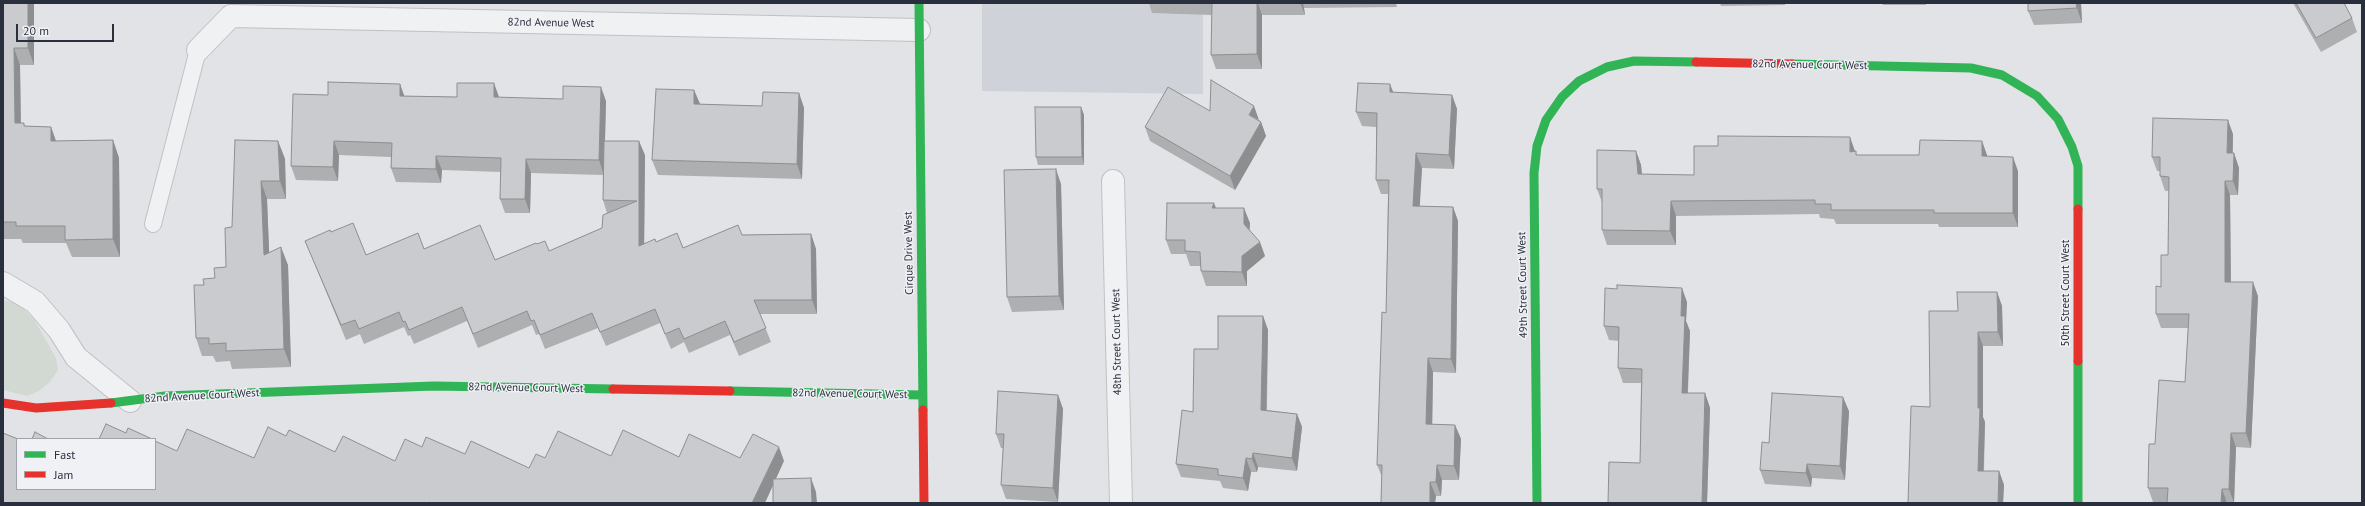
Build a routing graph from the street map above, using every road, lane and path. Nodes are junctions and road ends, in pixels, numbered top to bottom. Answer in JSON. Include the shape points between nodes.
{"nodes":[{"id":1,"x":919,"y":3,"type":"edge"},
{"id":2,"x":919,"y":30,"type":"junction"},
{"id":3,"x":198,"y":50,"type":"joint"},
{"id":4,"x":1580,"y":81,"type":"joint"},
{"id":5,"x":2037,"y":96,"type":"joint"},
{"id":6,"x":1112,"y":181,"type":"dead end"},
{"id":7,"x":153,"y":224,"type":"dead end"},
{"id":8,"x":3,"y":283,"type":"edge"},
{"id":9,"x":922,"y":395,"type":"junction"},
{"id":10,"x":130,"y":401,"type":"junction"},
{"id":11,"x":3,"y":403,"type":"edge"},
{"id":12,"x":924,"y":503,"type":"edge"},
{"id":13,"x":1121,"y":503,"type":"edge"},
{"id":14,"x":1537,"y":503,"type":"edge"},
{"id":15,"x":2078,"y":503,"type":"edge"}],
"edges":[{"from":1,"to":2,"type":"street","name":"Cirque Drive West"},
{"from":2,"to":3,"type":"street","name":"82nd Avenue West","via":[[231,16]]},
{"from":2,"to":9,"type":"street","name":"Cirque Drive West"},
{"from":3,"to":7,"type":"lane"},
{"from":4,"to":5,"type":"street","name":"82nd Avenue Court West","via":[[1607,66],[1634,61],[1971,68],[2002,75]]},
{"from":4,"to":14,"type":"street","name":"49th Street Court West","via":[[1562,97],[1546,120],[1536,153],[1534,173]]},
{"from":5,"to":15,"type":"street","name":"50th Street Court West","via":[[2058,119],[2072,146],[2078,166]]},
{"from":6,"to":13,"type":"street","name":"48th Street Court West"},
{"from":8,"to":10,"type":"street","name":"82nd Avenue Court West","via":[[35,302],[59,330],[76,357]]},
{"from":9,"to":10,"type":"street","name":"82nd Avenue Court West","via":[[434,386],[165,396]]},
{"from":9,"to":12,"type":"street","name":"Cirque Drive West"},
{"from":10,"to":11,"type":"street","name":"82nd Avenue Court West","via":[[36,408]]}]}
